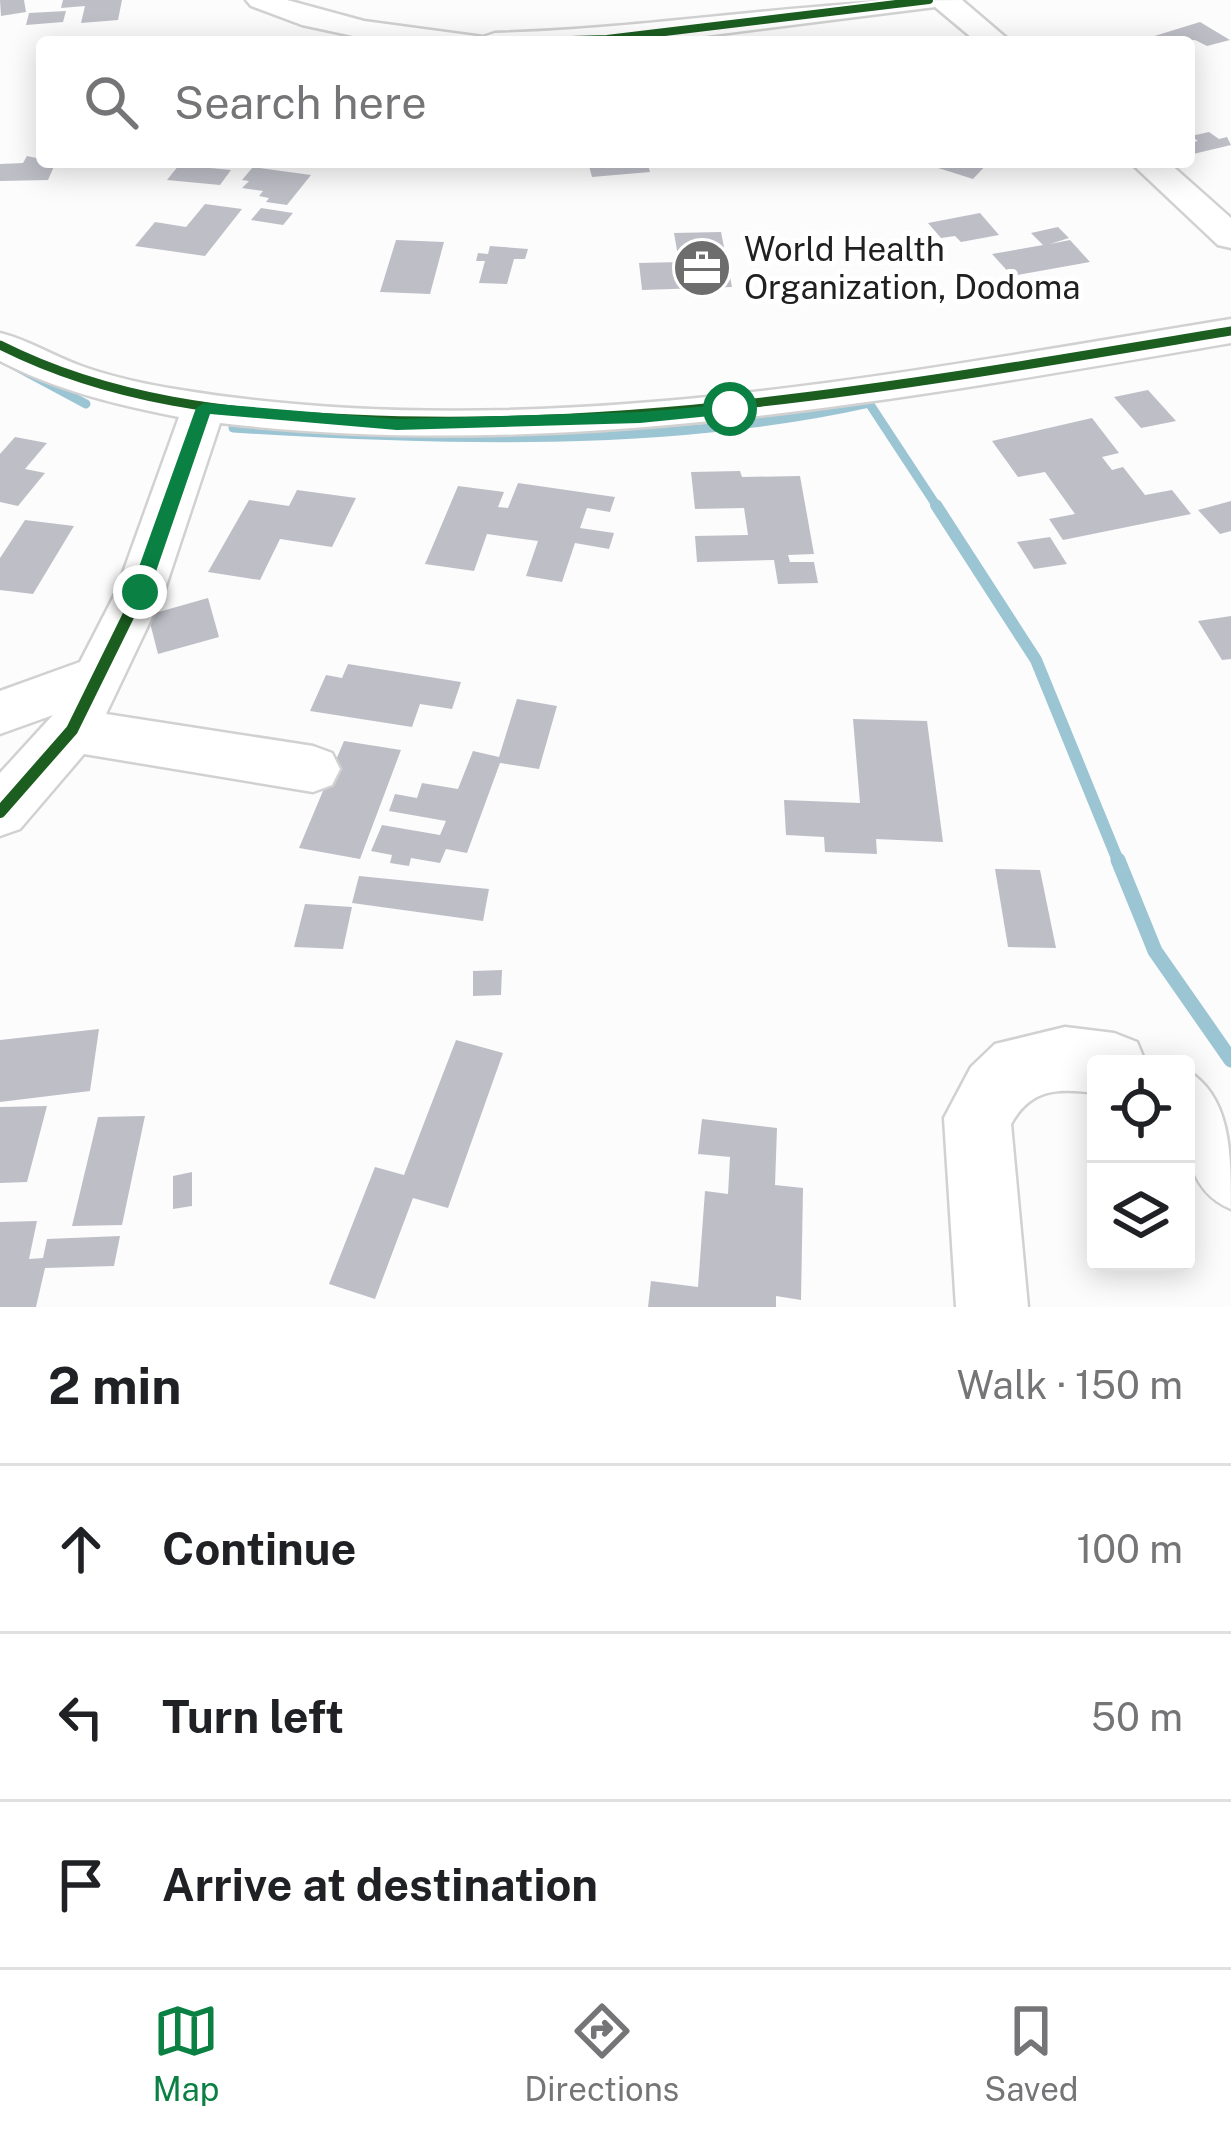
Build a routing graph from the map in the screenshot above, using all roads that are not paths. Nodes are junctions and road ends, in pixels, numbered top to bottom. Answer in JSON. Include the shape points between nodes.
{"nodes":[{"id":1,"x":261,"y":0,"type":"edge"},
{"id":2,"x":929,"y":0,"type":"edge"},
{"id":3,"x":944,"y":0,"type":"edge"},
{"id":4,"x":396,"y":36,"type":"edge"},
{"id":5,"x":609,"y":36,"type":"edge"},
{"id":6,"x":989,"y":36,"type":"edge"},
{"id":7,"x":1154,"y":168,"type":"edge"},
{"id":8,"x":1231,"y":237,"type":"edge"},
{"id":9,"x":1231,"y":332,"type":"edge"},
{"id":10,"x":0,"y":345,"type":"edge"},
{"id":11,"x":204,"y":408,"type":"junction"},
{"id":12,"x":98,"y":676,"type":"junction"},
{"id":13,"x":0,"y":713,"type":"edge"},
{"id":14,"x":72,"y":730,"type":"junction"},
{"id":15,"x":313,"y":769,"type":"dead end"},
{"id":16,"x":0,"y":812,"type":"edge"},
{"id":17,"x":1087,"y":1061,"type":"edge"},
{"id":18,"x":1195,"y":1115,"type":"edge"},
{"id":19,"x":1231,"y":1175,"type":"edge"},
{"id":20,"x":992,"y":1307,"type":"edge"}],
"edges":[{"from":1,"to":4,"type":"street","via":[[304,19]]},
{"from":2,"to":5,"type":"street"},
{"from":3,"to":6,"type":"street"},
{"from":7,"to":8,"type":"street"},
{"from":9,"to":11,"type":"street","via":[[833,397],[640,418],[397,424]]},
{"from":10,"to":11,"type":"street","via":[[106,388]]},
{"from":11,"to":12,"type":"street","via":[[140,592]]},
{"from":12,"to":13,"type":"street"},
{"from":12,"to":14,"type":"street"},
{"from":14,"to":15,"type":"street"},
{"from":14,"to":16,"type":"street"},
{"from":17,"to":20,"type":"street","via":[[1018,1066],[977,1118]]},
{"from":18,"to":19,"type":"street"}]}
